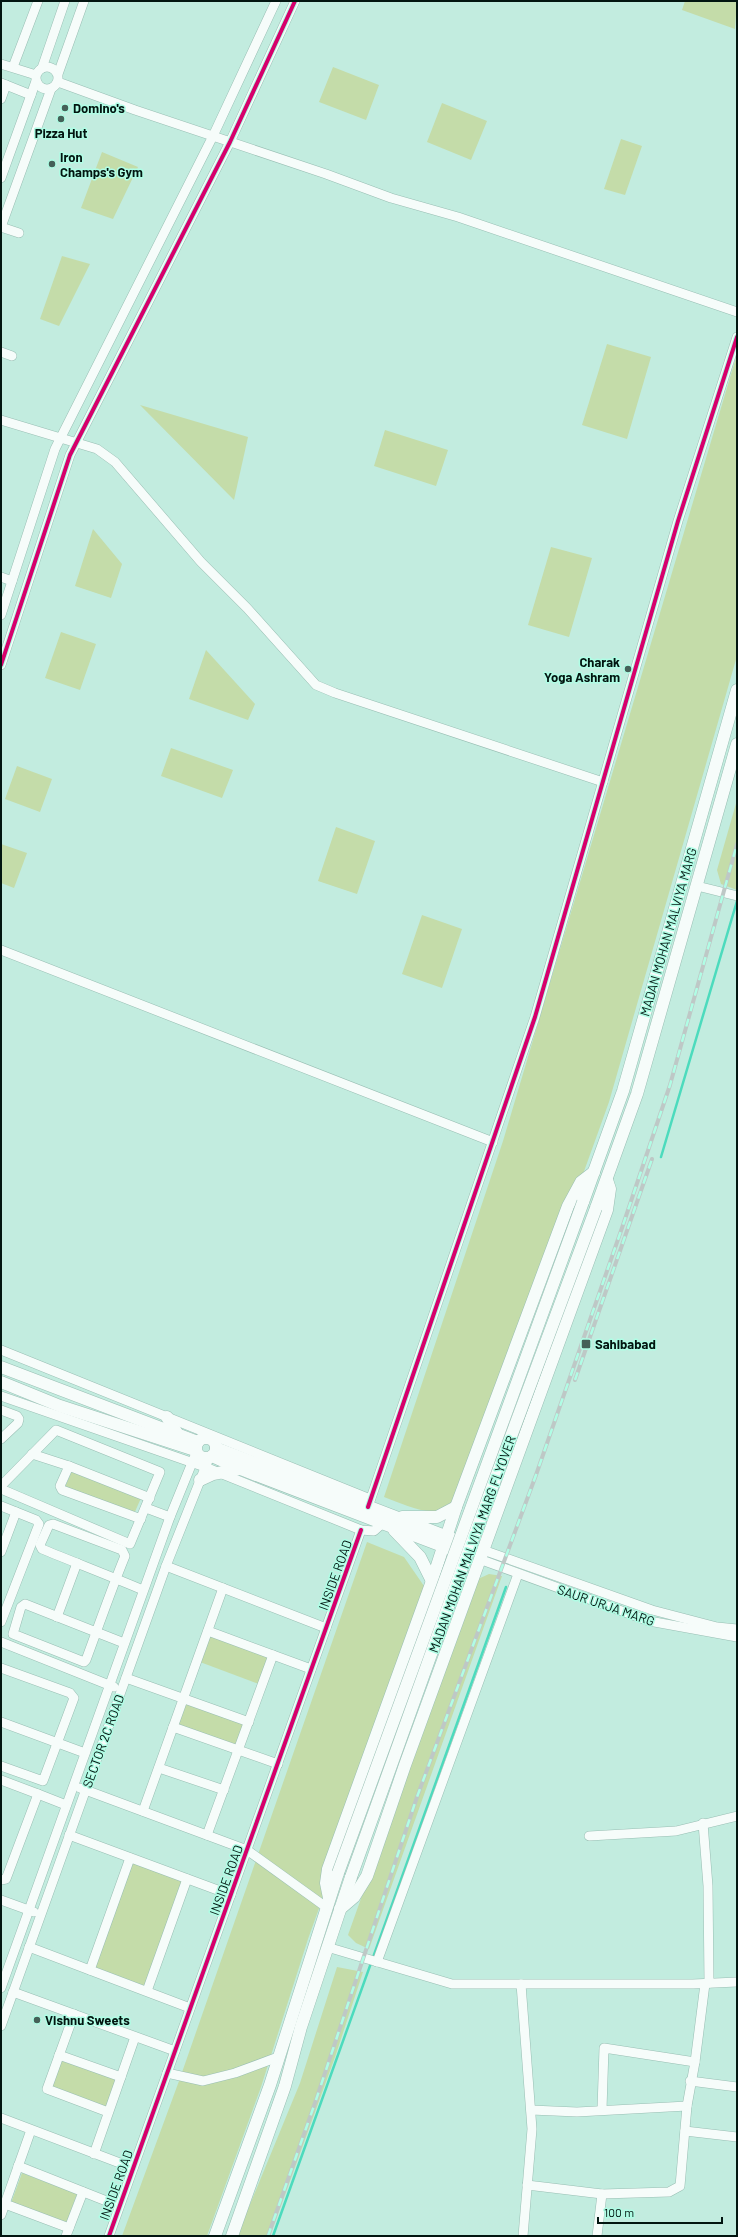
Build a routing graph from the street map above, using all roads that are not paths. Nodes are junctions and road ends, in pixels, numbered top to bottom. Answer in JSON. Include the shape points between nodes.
{"nodes":[{"id":1,"x":38,"y":1,"type":"edge"},
{"id":2,"x":65,"y":1,"type":"edge"},
{"id":3,"x":84,"y":1,"type":"edge"},
{"id":4,"x":276,"y":1,"type":"edge"},
{"id":5,"x":295,"y":1,"type":"edge"},
{"id":6,"x":1,"y":64,"type":"edge"},
{"id":7,"x":13,"y":67,"type":"junction"},
{"id":8,"x":42,"y":68,"type":"junction"},
{"id":9,"x":36,"y":78,"type":"junction"},
{"id":10,"x":58,"y":78,"type":"junction"},
{"id":11,"x":4,"y":84,"type":"edge"},
{"id":12,"x":51,"y":89,"type":"junction"},
{"id":13,"x":31,"y":95,"type":"junction"},
{"id":14,"x":1,"y":99,"type":"edge"},
{"id":15,"x":213,"y":136,"type":"junction"},
{"id":16,"x":230,"y":142,"type":"junction"},
{"id":17,"x":4,"y":159,"type":"edge"},
{"id":18,"x":1,"y":178,"type":"edge"},
{"id":19,"x":1,"y":227,"type":"edge"},
{"id":20,"x":19,"y":233,"type":"dead end"},
{"id":21,"x":141,"y":278,"type":"junction"},
{"id":22,"x":156,"y":286,"type":"junction"},
{"id":23,"x":737,"y":312,"type":"edge"},
{"id":24,"x":737,"y":337,"type":"edge"},
{"id":25,"x":1,"y":352,"type":"edge"},
{"id":26,"x":12,"y":356,"type":"dead end"},
{"id":27,"x":1,"y":420,"type":"edge"},
{"id":28,"x":60,"y":439,"type":"junction"},
{"id":29,"x":77,"y":443,"type":"junction"},
{"id":30,"x":1,"y":577,"type":"edge"},
{"id":31,"x":12,"y":581,"type":"junction"},
{"id":32,"x":1,"y":615,"type":"edge"},
{"id":33,"x":1,"y":665,"type":"edge"},
{"id":34,"x":737,"y":690,"type":"edge"},
{"id":35,"x":737,"y":744,"type":"edge"},
{"id":36,"x":603,"y":782,"type":"junction"},
{"id":37,"x":697,"y":886,"type":"junction"},
{"id":38,"x":736,"y":896,"type":"edge"},
{"id":39,"x":1,"y":950,"type":"edge"},
{"id":40,"x":493,"y":1142,"type":"junction"},
{"id":41,"x":594,"y":1172,"type":"junction"},
{"id":42,"x":607,"y":1180,"type":"junction"},
{"id":43,"x":1,"y":1350,"type":"edge"},
{"id":44,"x":1,"y":1367,"type":"edge"},
{"id":45,"x":1,"y":1382,"type":"edge"},
{"id":46,"x":1,"y":1396,"type":"edge"},
{"id":47,"x":1,"y":1410,"type":"edge"},
{"id":48,"x":167,"y":1417,"type":"junction"},
{"id":49,"x":178,"y":1435,"type":"junction"},
{"id":50,"x":1,"y":1440,"type":"edge"},
{"id":51,"x":195,"y":1452,"type":"junction"},
{"id":52,"x":32,"y":1454,"type":"junction"},
{"id":53,"x":210,"y":1457,"type":"junction"},
{"id":54,"x":69,"y":1466,"type":"junction"},
{"id":55,"x":240,"y":1469,"type":"junction"},
{"id":56,"x":218,"y":1473,"type":"junction"},
{"id":57,"x":200,"y":1480,"type":"junction"},
{"id":58,"x":1,"y":1486,"type":"edge"},
{"id":59,"x":1,"y":1489,"type":"edge"},
{"id":60,"x":150,"y":1498,"type":"junction"},
{"id":61,"x":369,"y":1503,"type":"junction"},
{"id":62,"x":1,"y":1506,"type":"edge"},
{"id":63,"x":456,"y":1507,"type":"junction"},
{"id":64,"x":146,"y":1508,"type":"junction"},
{"id":65,"x":16,"y":1512,"type":"junction"},
{"id":66,"x":170,"y":1516,"type":"junction"},
{"id":67,"x":141,"y":1519,"type":"junction"},
{"id":68,"x":389,"y":1522,"type":"junction"},
{"id":69,"x":361,"y":1530,"type":"junction"},
{"id":70,"x":445,"y":1541,"type":"junction"},
{"id":71,"x":1,"y":1552,"type":"edge"},
{"id":72,"x":481,"y":1555,"type":"junction"},
{"id":73,"x":77,"y":1563,"type":"junction"},
{"id":74,"x":166,"y":1566,"type":"junction"},
{"id":75,"x":518,"y":1574,"type":"junction"},
{"id":76,"x":116,"y":1579,"type":"junction"},
{"id":77,"x":432,"y":1581,"type":"junction"},
{"id":78,"x":223,"y":1588,"type":"junction"},
{"id":79,"x":143,"y":1590,"type":"junction"},
{"id":80,"x":57,"y":1617,"type":"junction"},
{"id":81,"x":1,"y":1622,"type":"edge"},
{"id":82,"x":326,"y":1628,"type":"junction"},
{"id":83,"x":737,"y":1629,"type":"edge"},
{"id":84,"x":208,"y":1631,"type":"junction"},
{"id":85,"x":96,"y":1632,"type":"junction"},
{"id":86,"x":737,"y":1637,"type":"edge"},
{"id":87,"x":1,"y":1642,"type":"edge"},
{"id":88,"x":124,"y":1643,"type":"junction"},
{"id":89,"x":273,"y":1655,"type":"junction"},
{"id":90,"x":1,"y":1668,"type":"edge"},
{"id":91,"x":312,"y":1669,"type":"junction"},
{"id":92,"x":126,"y":1678,"type":"junction"},
{"id":93,"x":109,"y":1685,"type":"junction"},
{"id":94,"x":121,"y":1690,"type":"junction"},
{"id":95,"x":184,"y":1699,"type":"junction"},
{"id":96,"x":1,"y":1722,"type":"edge"},
{"id":97,"x":249,"y":1722,"type":"junction"},
{"id":98,"x":173,"y":1727,"type":"junction"},
{"id":99,"x":57,"y":1743,"type":"junction"},
{"id":100,"x":238,"y":1750,"type":"junction"},
{"id":101,"x":85,"y":1753,"type":"junction"},
{"id":102,"x":278,"y":1764,"type":"junction"},
{"id":103,"x":1,"y":1766,"type":"edge"},
{"id":104,"x":159,"y":1768,"type":"junction"},
{"id":105,"x":1,"y":1780,"type":"edge"},
{"id":106,"x":74,"y":1785,"type":"junction"},
{"id":107,"x":86,"y":1790,"type":"junction"},
{"id":108,"x":224,"y":1790,"type":"junction"},
{"id":109,"x":38,"y":1794,"type":"junction"},
{"id":110,"x":66,"y":1805,"type":"junction"},
{"id":111,"x":143,"y":1811,"type":"junction"},
{"id":112,"x":737,"y":1816,"type":"edge"},
{"id":113,"x":703,"y":1823,"type":"junction"},
{"id":114,"x":69,"y":1835,"type":"junction"},
{"id":115,"x":207,"y":1835,"type":"junction"},
{"id":116,"x":589,"y":1836,"type":"dead end"},
{"id":117,"x":247,"y":1850,"type":"junction"},
{"id":118,"x":130,"y":1858,"type":"junction"},
{"id":119,"x":187,"y":1879,"type":"junction"},
{"id":120,"x":1,"y":1880,"type":"edge"},
{"id":121,"x":231,"y":1895,"type":"junction"},
{"id":122,"x":1,"y":1900,"type":"edge"},
{"id":123,"x":328,"y":1902,"type":"junction"},
{"id":124,"x":340,"y":1909,"type":"junction"},
{"id":125,"x":29,"y":1910,"type":"junction"},
{"id":126,"x":41,"y":1915,"type":"junction"},
{"id":127,"x":29,"y":1947,"type":"junction"},
{"id":128,"x":327,"y":1947,"type":"junction"},
{"id":129,"x":376,"y":1962,"type":"junction"},
{"id":130,"x":4,"y":1970,"type":"edge"},
{"id":131,"x":90,"y":1970,"type":"junction"},
{"id":132,"x":737,"y":1982,"type":"edge"},
{"id":133,"x":521,"y":1984,"type":"junction"},
{"id":134,"x":707,"y":1984,"type":"junction"},
{"id":135,"x":1,"y":1988,"type":"edge"},
{"id":136,"x":147,"y":1991,"type":"junction"},
{"id":137,"x":13,"y":1992,"type":"junction"},
{"id":138,"x":190,"y":2008,"type":"junction"},
{"id":139,"x":74,"y":2014,"type":"junction"},
{"id":140,"x":1,"y":2026,"type":"edge"},
{"id":141,"x":135,"y":2037,"type":"junction"},
{"id":142,"x":175,"y":2051,"type":"junction"},
{"id":143,"x":59,"y":2055,"type":"junction"},
{"id":144,"x":278,"y":2057,"type":"junction"},
{"id":145,"x":695,"y":2062,"type":"junction"},
{"id":146,"x":167,"y":2073,"type":"junction"},
{"id":147,"x":121,"y":2077,"type":"junction"},
{"id":148,"x":690,"y":2081,"type":"junction"},
{"id":149,"x":737,"y":2087,"type":"edge"},
{"id":150,"x":687,"y":2106,"type":"junction"},
{"id":151,"x":602,"y":2109,"type":"junction"},
{"id":152,"x":531,"y":2110,"type":"junction"},
{"id":153,"x":108,"y":2112,"type":"junction"},
{"id":154,"x":1,"y":2118,"type":"edge"},
{"id":155,"x":31,"y":2130,"type":"junction"},
{"id":156,"x":686,"y":2132,"type":"junction"},
{"id":157,"x":737,"y":2138,"type":"edge"},
{"id":158,"x":94,"y":2154,"type":"junction"},
{"id":159,"x":18,"y":2166,"type":"junction"},
{"id":160,"x":133,"y":2168,"type":"junction"},
{"id":161,"x":527,"y":2185,"type":"junction"},
{"id":162,"x":82,"y":2192,"type":"junction"},
{"id":163,"x":602,"y":2194,"type":"junction"},
{"id":164,"x":4,"y":2204,"type":"junction"},
{"id":165,"x":119,"y":2206,"type":"junction"},
{"id":166,"x":1,"y":2215,"type":"edge"},
{"id":167,"x":68,"y":2232,"type":"edge"},
{"id":168,"x":215,"y":2235,"type":"edge"},
{"id":169,"x":109,"y":2236,"type":"edge"},
{"id":170,"x":232,"y":2236,"type":"edge"},
{"id":171,"x":523,"y":2236,"type":"edge"},
{"id":172,"x":597,"y":2236,"type":"edge"}],
"edges":[{"from":1,"to":7,"type":"street"},
{"from":2,"to":8,"type":"street"},
{"from":3,"to":10,"type":"street"},
{"from":4,"to":15,"type":"street"},
{"from":5,"to":16,"type":"street"},
{"from":6,"to":7,"type":"street"},
{"from":7,"to":9,"type":"street"},
{"from":8,"to":9,"type":"street"},
{"from":8,"to":10,"type":"street","via":[[53,68]]},
{"from":9,"to":12,"type":"street","via":[[43,89]]},
{"from":9,"to":13,"type":"street"},
{"from":10,"to":12,"type":"street"},
{"from":10,"to":15,"type":"street"},
{"from":11,"to":13,"type":"street"},
{"from":11,"to":14,"type":"street"},
{"from":12,"to":19,"type":"street"},
{"from":13,"to":17,"type":"street"},
{"from":15,"to":16,"type":"street"},
{"from":15,"to":21,"type":"street"},
{"from":16,"to":22,"type":"street"},
{"from":16,"to":23,"type":"street"},
{"from":17,"to":18,"type":"street"},
{"from":19,"to":20,"type":"street"},
{"from":21,"to":22,"type":"street"},
{"from":21,"to":28,"type":"street"},
{"from":22,"to":29,"type":"street"},
{"from":24,"to":36,"type":"street","via":[[695,465]]},
{"from":25,"to":26,"type":"street"},
{"from":27,"to":28,"type":"street"},
{"from":28,"to":29,"type":"street"},
{"from":28,"to":31,"type":"street"},
{"from":29,"to":33,"type":"street","via":[[70,455]]},
{"from":29,"to":36,"type":"street","via":[[97,449],[115,462],[201,562],[247,608],[316,685]]},
{"from":30,"to":31,"type":"street"},
{"from":31,"to":32,"type":"street"},
{"from":34,"to":41,"type":"main road","name":"MADAN MOHAN MALVIYA MARG","via":[[623,1091]]},
{"from":35,"to":37,"type":"main road","name":"MADAN MOHAN MALVIYA MARG"},
{"from":36,"to":40,"type":"street","via":[[535,1017]]},
{"from":37,"to":38,"type":"street"},
{"from":37,"to":42,"type":"main road","name":"MADAN MOHAN MALVIYA MARG","via":[[637,1094]]},
{"from":39,"to":40,"type":"street"},
{"from":40,"to":61,"type":"street"},
{"from":41,"to":63,"type":"main road","via":[[581,1182],[568,1206]]},
{"from":41,"to":123,"type":"main road","name":"MADAN MOHAN MALVIYA MARG FLYOVER","bridge":true},
{"from":42,"to":72,"type":"main road","via":[[610,1189],[607,1210]]},
{"from":42,"to":124,"type":"main road","name":"MADAN MOHAN MALVIYA MARG FLYOVER","bridge":true,"via":[[458,1579]]},
{"from":43,"to":48,"type":"street"},
{"from":44,"to":49,"type":"main road"},
{"from":45,"to":51,"type":"main road","via":[[60,1406]]},
{"from":46,"to":51,"type":"street"},
{"from":47,"to":50,"type":"street","via":[[18,1416],[19,1419]]},
{"from":48,"to":49,"type":"main road"},
{"from":48,"to":61,"type":"street"},
{"from":49,"to":51,"type":"main road"},
{"from":51,"to":53,"type":"main road","via":[[203,1458]]},
{"from":51,"to":53,"type":"main road","via":[[203,1438],[210,1439],[215,1443]]},
{"from":51,"to":66,"type":"street","name":"SECTOR 2C ROAD"},
{"from":52,"to":54,"type":"street"},
{"from":52,"to":58,"type":"street"},
{"from":52,"to":60,"type":"street","via":[[54,1432],[59,1431],[159,1470]]},
{"from":53,"to":55,"type":"main road"},
{"from":53,"to":56,"type":"street"},
{"from":53,"to":57,"type":"street","name":"SECTOR 2C ROAD"},
{"from":53,"to":61,"type":"main road"},
{"from":54,"to":60,"type":"street"},
{"from":54,"to":67,"type":"street","via":[[60,1486],[62,1490]]},
{"from":55,"to":56,"type":"main road"},
{"from":55,"to":68,"type":"main road"},
{"from":56,"to":57,"type":"main road"},
{"from":56,"to":69,"type":"street"},
{"from":57,"to":74,"type":"street","name":"SECTOR 2C ROAD"},
{"from":59,"to":67,"type":"street","via":[[128,1544],[131,1543]]},
{"from":60,"to":64,"type":"street"},
{"from":61,"to":68,"type":"main road"},
{"from":62,"to":65,"type":"street"},
{"from":63,"to":68,"type":"main road","via":[[437,1517]]},
{"from":63,"to":70,"type":"main road"},
{"from":64,"to":66,"type":"street"},
{"from":64,"to":67,"type":"street"},
{"from":65,"to":71,"type":"street"},
{"from":65,"to":81,"type":"street","via":[[36,1520],[39,1524]]},
{"from":66,"to":79,"type":"street","name":"SECTOR 2C ROAD"},
{"from":68,"to":69,"type":"street","via":[[374,1531]]},
{"from":68,"to":70,"type":"main road"},
{"from":68,"to":77,"type":"main road","via":[[420,1556]]},
{"from":69,"to":82,"type":"street","name":"INSIDE ROAD"},
{"from":70,"to":72,"type":"main road"},
{"from":70,"to":77,"type":"main road"},
{"from":72,"to":75,"type":"street","name":"SAUR URJA MARG"},
{"from":72,"to":83,"type":"street","name":"SAUR URJA MARG","via":[[652,1610],[717,1627]]},
{"from":72,"to":124,"type":"main road","via":[[367,1876],[354,1897]]},
{"from":73,"to":76,"type":"street"},
{"from":73,"to":76,"type":"street","via":[[40,1547],[51,1524],[122,1550],[125,1556]]},
{"from":73,"to":80,"type":"street"},
{"from":74,"to":78,"type":"street"},
{"from":74,"to":92,"type":"street","name":"SECTOR 2C ROAD"},
{"from":75,"to":86,"type":"street","name":"SAUR URJA MARG","via":[[649,1621]]},
{"from":75,"to":129,"type":"street"},
{"from":76,"to":79,"type":"street"},
{"from":76,"to":85,"type":"street"},
{"from":77,"to":123,"type":"main road","via":[[328,1869]]},
{"from":78,"to":82,"type":"street"},
{"from":78,"to":84,"type":"street"},
{"from":79,"to":88,"type":"street","name":"SECTOR 2C ROAD"},
{"from":80,"to":85,"type":"street"},
{"from":80,"to":85,"type":"street","via":[[23,1605],[12,1633],[84,1662]]},
{"from":82,"to":91,"type":"street","name":"INSIDE ROAD"},
{"from":84,"to":89,"type":"street"},
{"from":84,"to":95,"type":"street"},
{"from":85,"to":88,"type":"street"},
{"from":87,"to":93,"type":"street"},
{"from":88,"to":93,"type":"street","name":"SECTOR 2C ROAD"},
{"from":89,"to":91,"type":"street"},
{"from":89,"to":97,"type":"street"},
{"from":90,"to":99,"type":"street","via":[[73,1695]]},
{"from":91,"to":102,"type":"street","name":"INSIDE ROAD"},
{"from":92,"to":94,"type":"street","name":"SECTOR 2C ROAD"},
{"from":92,"to":95,"type":"street"},
{"from":93,"to":94,"type":"street"},
{"from":93,"to":101,"type":"street","name":"SECTOR 2C ROAD"},
{"from":94,"to":107,"type":"street","name":"SECTOR 2C ROAD"},
{"from":95,"to":97,"type":"street"},
{"from":95,"to":98,"type":"street"},
{"from":96,"to":99,"type":"street"},
{"from":97,"to":100,"type":"street"},
{"from":98,"to":100,"type":"street"},
{"from":98,"to":104,"type":"street"},
{"from":99,"to":101,"type":"street"},
{"from":99,"to":103,"type":"street","via":[[43,1781]]},
{"from":100,"to":102,"type":"street"},
{"from":100,"to":108,"type":"street"},
{"from":101,"to":106,"type":"street","name":"SECTOR 2C ROAD"},
{"from":102,"to":117,"type":"street","name":"INSIDE ROAD"},
{"from":104,"to":108,"type":"street"},
{"from":104,"to":111,"type":"street"},
{"from":105,"to":109,"type":"street"},
{"from":106,"to":107,"type":"street"},
{"from":106,"to":110,"type":"street","name":"SECTOR 2C ROAD"},
{"from":107,"to":111,"type":"street"},
{"from":107,"to":114,"type":"street","name":"SECTOR 2C ROAD"},
{"from":108,"to":115,"type":"street"},
{"from":109,"to":110,"type":"street"},
{"from":109,"to":120,"type":"street","via":[[6,1879]]},
{"from":110,"to":125,"type":"street","name":"SECTOR 2C ROAD"},
{"from":111,"to":115,"type":"street"},
{"from":112,"to":113,"type":"street"},
{"from":113,"to":116,"type":"street","via":[[676,1831]]},
{"from":113,"to":134,"type":"street","via":[[708,1886]]},
{"from":114,"to":118,"type":"street"},
{"from":114,"to":126,"type":"street","name":"SECTOR 2C ROAD"},
{"from":115,"to":117,"type":"street"},
{"from":117,"to":121,"type":"street","name":"INSIDE ROAD"},
{"from":117,"to":123,"type":"street"},
{"from":118,"to":119,"type":"street"},
{"from":118,"to":131,"type":"street"},
{"from":119,"to":121,"type":"street"},
{"from":119,"to":136,"type":"street"},
{"from":121,"to":138,"type":"street","name":"INSIDE ROAD"},
{"from":122,"to":125,"type":"street"},
{"from":123,"to":144,"type":"main road"},
{"from":124,"to":128,"type":"main road"},
{"from":125,"to":126,"type":"street"},
{"from":125,"to":130,"type":"street","name":"SECTOR 2C ROAD"},
{"from":126,"to":127,"type":"street","name":"SECTOR 2C ROAD"},
{"from":127,"to":131,"type":"street"},
{"from":127,"to":137,"type":"street","name":"SECTOR 2C ROAD"},
{"from":128,"to":129,"type":"street"},
{"from":128,"to":170,"type":"main road","via":[[285,2086]]},
{"from":129,"to":133,"type":"street","via":[[452,1984]]},
{"from":130,"to":135,"type":"street","name":"SECTOR 2C ROAD"},
{"from":131,"to":136,"type":"street"},
{"from":132,"to":134,"type":"street"},
{"from":133,"to":134,"type":"street"},
{"from":133,"to":152,"type":"street"},
{"from":134,"to":145,"type":"street"},
{"from":136,"to":138,"type":"street"},
{"from":137,"to":139,"type":"street"},
{"from":137,"to":140,"type":"street","name":"SECTOR 2C ROAD"},
{"from":138,"to":142,"type":"street","name":"INSIDE ROAD"},
{"from":139,"to":141,"type":"street"},
{"from":139,"to":143,"type":"street"},
{"from":141,"to":142,"type":"street"},
{"from":141,"to":147,"type":"street"},
{"from":142,"to":146,"type":"street","name":"INSIDE ROAD"},
{"from":143,"to":147,"type":"street"},
{"from":143,"to":153,"type":"street","via":[[47,2089]]},
{"from":144,"to":146,"type":"street","via":[[235,2073],[203,2081]]},
{"from":144,"to":168,"type":"main road"},
{"from":145,"to":148,"type":"street"},
{"from":145,"to":151,"type":"street","via":[[604,2048]]},
{"from":146,"to":160,"type":"street","name":"INSIDE ROAD"},
{"from":147,"to":153,"type":"street"},
{"from":148,"to":149,"type":"street"},
{"from":148,"to":150,"type":"street"},
{"from":150,"to":151,"type":"street"},
{"from":150,"to":156,"type":"street"},
{"from":151,"to":152,"type":"street","via":[[577,2112]]},
{"from":152,"to":161,"type":"street","via":[[532,2129]]},
{"from":153,"to":158,"type":"street"},
{"from":154,"to":155,"type":"street"},
{"from":155,"to":158,"type":"street"},
{"from":155,"to":159,"type":"street"},
{"from":156,"to":157,"type":"street"},
{"from":156,"to":163,"type":"street","via":[[681,2183],[678,2189],[669,2192]]},
{"from":158,"to":160,"type":"street"},
{"from":159,"to":162,"type":"street"},
{"from":159,"to":164,"type":"street"},
{"from":160,"to":165,"type":"street","name":"INSIDE ROAD"},
{"from":161,"to":163,"type":"street"},
{"from":161,"to":171,"type":"street"},
{"from":162,"to":165,"type":"street"},
{"from":162,"to":167,"type":"street"},
{"from":163,"to":172,"type":"street"},
{"from":164,"to":166,"type":"street"},
{"from":164,"to":167,"type":"street"},
{"from":165,"to":169,"type":"street","name":"INSIDE ROAD"}]}
